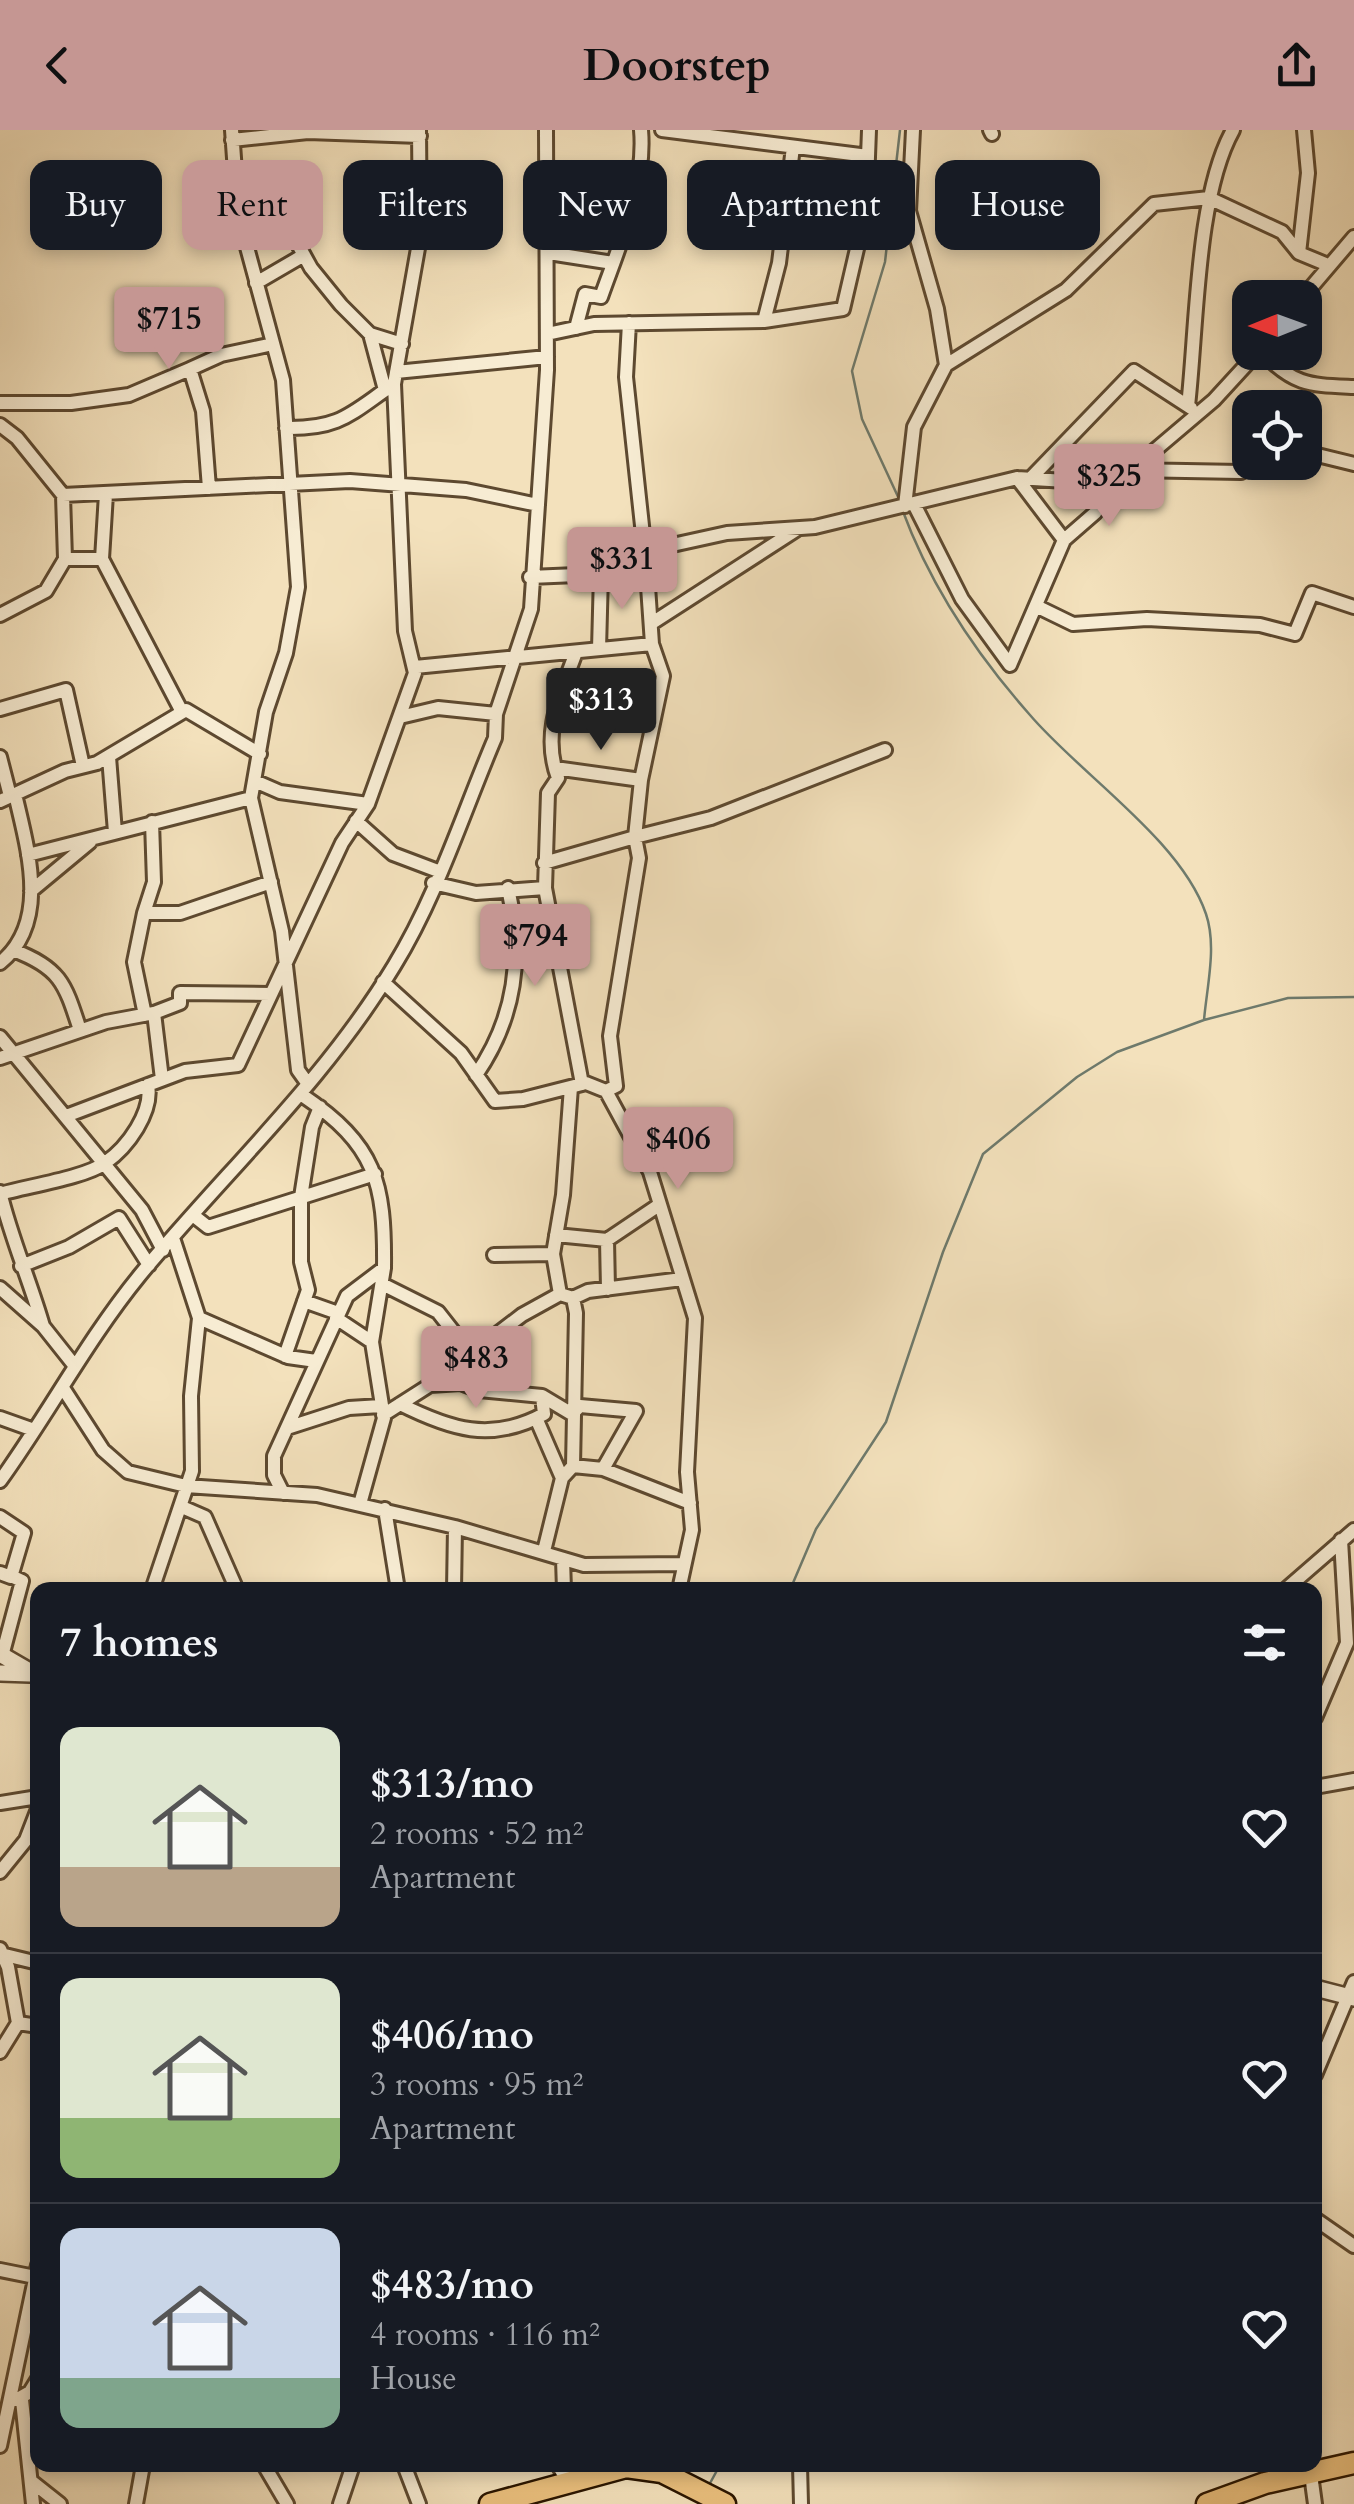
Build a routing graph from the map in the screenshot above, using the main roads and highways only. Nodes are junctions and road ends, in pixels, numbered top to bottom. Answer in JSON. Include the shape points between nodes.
{"nodes":[{"id":1,"x":1354,"y":2463,"type":"edge"},
{"id":2,"x":1322,"y":2467,"type":"edge"},
{"id":3,"x":662,"y":2472,"type":"edge"},
{"id":4,"x":1299,"y":2472,"type":"edge"},
{"id":5,"x":563,"y":2474,"type":"edge"},
{"id":6,"x":490,"y":2504,"type":"edge"},
{"id":7,"x":725,"y":2504,"type":"edge"},
{"id":8,"x":1207,"y":2504,"type":"edge"}],
"edges":[{"from":1,"to":2,"type":"main road"},
{"from":3,"to":7,"type":"main road"},
{"from":4,"to":8,"type":"main road"},
{"from":5,"to":6,"type":"main road"}]}
